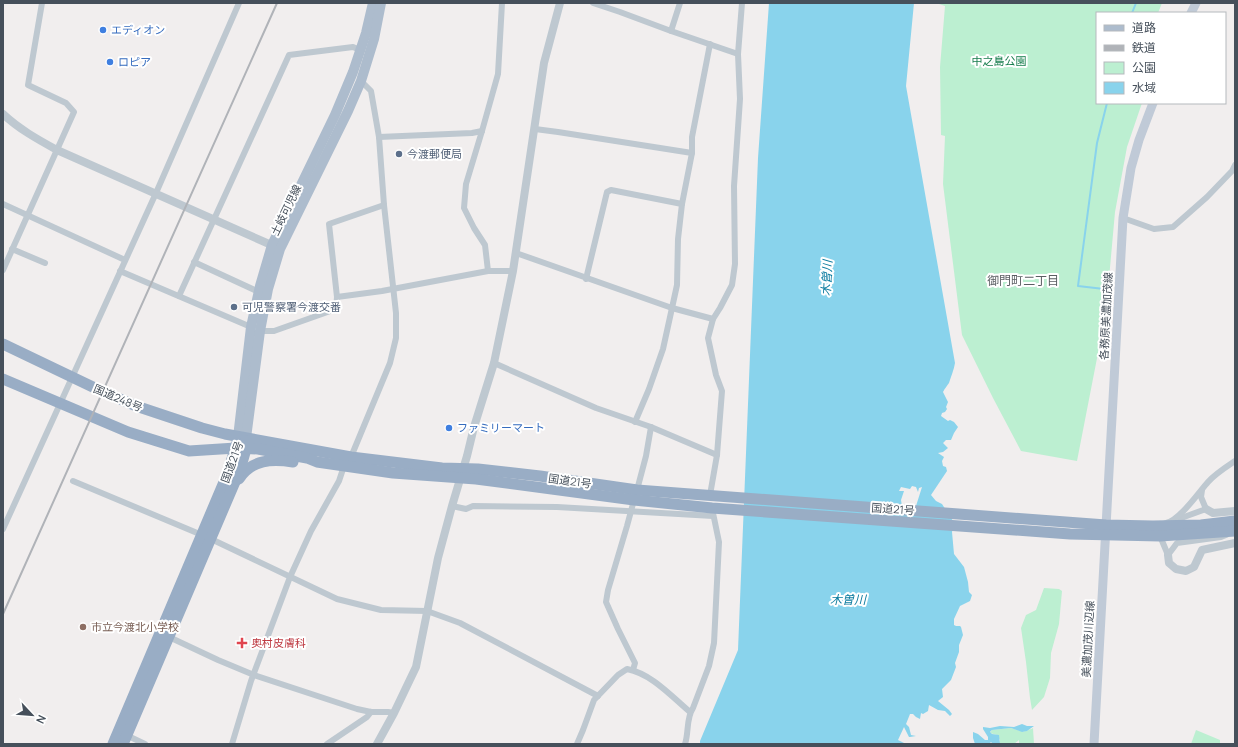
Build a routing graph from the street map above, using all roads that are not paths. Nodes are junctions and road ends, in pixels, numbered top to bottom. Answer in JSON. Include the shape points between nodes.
{"nodes":[{"id":1,"x":42,"y":3,"type":"edge"},
{"id":2,"x":239,"y":3,"type":"edge"},
{"id":3,"x":373,"y":3,"type":"edge"},
{"id":4,"x":382,"y":3,"type":"edge"},
{"id":5,"x":502,"y":3,"type":"edge"},
{"id":6,"x":560,"y":3,"type":"edge"},
{"id":7,"x":593,"y":3,"type":"edge"},
{"id":8,"x":680,"y":3,"type":"edge"},
{"id":9,"x":742,"y":3,"type":"edge"},
{"id":10,"x":1196,"y":3,"type":"edge"},
{"id":11,"x":1192,"y":12,"type":"edge"},
{"id":12,"x":671,"y":31,"type":"junction"},
{"id":13,"x":710,"y":44,"type":"junction"},
{"id":14,"x":360,"y":50,"type":"junction"},
{"id":15,"x":738,"y":54,"type":"junction"},
{"id":16,"x":361,"y":81,"type":"junction"},
{"id":17,"x":1153,"y":104,"type":"edge"},
{"id":18,"x":3,"y":114,"type":"edge"},
{"id":19,"x":535,"y":129,"type":"junction"},
{"id":20,"x":482,"y":131,"type":"junction"},
{"id":21,"x":379,"y":137,"type":"junction"},
{"id":22,"x":57,"y":150,"type":"junction"},
{"id":23,"x":692,"y":153,"type":"junction"},
{"id":24,"x":1235,"y":165,"type":"edge"},
{"id":25,"x":156,"y":193,"type":"junction"},
{"id":26,"x":3,"y":204,"type":"edge"},
{"id":27,"x":682,"y":204,"type":"junction"},
{"id":28,"x":384,"y":205,"type":"junction"},
{"id":29,"x":27,"y":215,"type":"junction"},
{"id":30,"x":1123,"y":218,"type":"junction"},
{"id":31,"x":214,"y":219,"type":"junction"},
{"id":32,"x":276,"y":247,"type":"junction"},
{"id":33,"x":12,"y":249,"type":"junction"},
{"id":34,"x":516,"y":253,"type":"junction"},
{"id":35,"x":125,"y":260,"type":"junction"},
{"id":36,"x":194,"y":262,"type":"junction"},
{"id":37,"x":45,"y":263,"type":"dead end"},
{"id":38,"x":3,"y":270,"type":"edge"},
{"id":39,"x":488,"y":270,"type":"junction"},
{"id":40,"x":120,"y":271,"type":"junction"},
{"id":41,"x":513,"y":271,"type":"junction"},
{"id":42,"x":586,"y":278,"type":"junction"},
{"id":43,"x":394,"y":288,"type":"junction"},
{"id":44,"x":259,"y":292,"type":"junction"},
{"id":45,"x":179,"y":296,"type":"junction"},
{"id":46,"x":337,"y":297,"type":"junction"},
{"id":47,"x":672,"y":308,"type":"junction"},
{"id":48,"x":713,"y":319,"type":"junction"},
{"id":49,"x":255,"y":329,"type":"junction"},
{"id":50,"x":3,"y":344,"type":"edge"},
{"id":51,"x":494,"y":363,"type":"junction"},
{"id":52,"x":3,"y":379,"type":"edge"},
{"id":53,"x":635,"y":422,"type":"junction"},
{"id":54,"x":651,"y":427,"type":"junction"},
{"id":55,"x":242,"y":443,"type":"junction"},
{"id":56,"x":213,"y":450,"type":"junction"},
{"id":57,"x":717,"y":455,"type":"junction"},
{"id":58,"x":351,"y":457,"type":"junction"},
{"id":59,"x":1235,"y":460,"type":"edge"},
{"id":60,"x":317,"y":462,"type":"junction"},
{"id":61,"x":344,"y":466,"type":"junction"},
{"id":62,"x":461,"y":474,"type":"junction"},
{"id":63,"x":73,"y":481,"type":"dead end"},
{"id":64,"x":1202,"y":490,"type":"junction"},
{"id":65,"x":710,"y":495,"type":"junction"},
{"id":66,"x":634,"y":500,"type":"junction"},
{"id":67,"x":452,"y":506,"type":"junction"},
{"id":68,"x":1206,"y":509,"type":"junction"},
{"id":69,"x":716,"y":511,"type":"junction"},
{"id":70,"x":1235,"y":511,"type":"edge"},
{"id":71,"x":221,"y":514,"type":"junction"},
{"id":72,"x":210,"y":517,"type":"junction"},
{"id":73,"x":1177,"y":518,"type":"junction"},
{"id":74,"x":1235,"y":521,"type":"edge"},
{"id":75,"x":1153,"y":526,"type":"junction"},
{"id":76,"x":3,"y":529,"type":"edge"},
{"id":77,"x":1106,"y":530,"type":"junction"},
{"id":78,"x":1235,"y":532,"type":"edge"},
{"id":79,"x":1160,"y":536,"type":"junction"},
{"id":80,"x":207,"y":537,"type":"junction"},
{"id":81,"x":1235,"y":543,"type":"edge"},
{"id":82,"x":1168,"y":555,"type":"junction"},
{"id":83,"x":290,"y":577,"type":"junction"},
{"id":84,"x":428,"y":612,"type":"junction"},
{"id":85,"x":169,"y":636,"type":"junction"},
{"id":86,"x":633,"y":670,"type":"junction"},
{"id":87,"x":254,"y":675,"type":"junction"},
{"id":88,"x":598,"y":696,"type":"junction"},
{"id":89,"x":371,"y":712,"type":"junction"},
{"id":90,"x":690,"y":712,"type":"junction"},
{"id":91,"x":394,"y":713,"type":"junction"},
{"id":92,"x":124,"y":740,"type":"edge"},
{"id":93,"x":113,"y":744,"type":"edge"},
{"id":94,"x":146,"y":744,"type":"edge"},
{"id":95,"x":232,"y":744,"type":"edge"},
{"id":96,"x":327,"y":744,"type":"edge"},
{"id":97,"x":377,"y":744,"type":"edge"},
{"id":98,"x":577,"y":744,"type":"edge"},
{"id":99,"x":685,"y":744,"type":"edge"},
{"id":100,"x":1094,"y":744,"type":"edge"}],
"edges":[{"from":1,"to":22,"type":"street","via":[[28,85],[66,104],[74,112]]},
{"from":2,"to":25,"type":"street"},
{"from":3,"to":14,"type":"main road","name":"土岐可児線"},
{"from":4,"to":16,"type":"main road","name":"土岐可児線"},
{"from":5,"to":20,"type":"street","via":[[498,74]]},
{"from":6,"to":19,"type":"street","via":[[544,64]]},
{"from":7,"to":12,"type":"street"},
{"from":8,"to":12,"type":"street"},
{"from":9,"to":15,"type":"street"},
{"from":10,"to":11,"type":"main road"},
{"from":12,"to":13,"type":"street"},
{"from":13,"to":15,"type":"street"},
{"from":13,"to":23,"type":"street","via":[[692,137]]},
{"from":14,"to":31,"type":"street","via":[[352,47],[289,55]]},
{"from":14,"to":32,"type":"main road","name":"土岐可児線","via":[[335,115]]},
{"from":15,"to":48,"type":"street","via":[[740,100],[734,186],[735,264],[732,285]]},
{"from":16,"to":21,"type":"street","via":[[371,91]]},
{"from":16,"to":32,"type":"main road","name":"土岐可児線","via":[[348,111]]},
{"from":17,"to":30,"type":"main road","name":"各務原美濃加茂線","via":[[1131,168]]},
{"from":18,"to":22,"type":"street","via":[[32,136]]},
{"from":19,"to":23,"type":"street"},
{"from":19,"to":34,"type":"street"},
{"from":20,"to":21,"type":"street"},
{"from":20,"to":39,"type":"street","via":[[466,184],[464,208],[484,246]]},
{"from":21,"to":28,"type":"street"},
{"from":22,"to":25,"type":"street"},
{"from":22,"to":29,"type":"street"},
{"from":23,"to":27,"type":"street"},
{"from":24,"to":30,"type":"street","via":[[1207,197],[1173,227],[1154,229]]},
{"from":25,"to":31,"type":"street"},
{"from":25,"to":35,"type":"street"},
{"from":26,"to":29,"type":"street"},
{"from":27,"to":42,"type":"street","via":[[611,190],[607,192]]},
{"from":27,"to":47,"type":"street","via":[[677,285]]},
{"from":28,"to":43,"type":"street"},
{"from":28,"to":46,"type":"street","via":[[329,224]]},
{"from":29,"to":33,"type":"street"},
{"from":29,"to":35,"type":"street"},
{"from":30,"to":77,"type":"main road","name":"各務原美濃加茂線"},
{"from":31,"to":32,"type":"street"},
{"from":31,"to":36,"type":"street"},
{"from":32,"to":44,"type":"main road","name":"土岐可児線"},
{"from":32,"to":49,"type":"main road","name":"土岐可児線","via":[[268,290]]},
{"from":33,"to":37,"type":"street"},
{"from":33,"to":38,"type":"street"},
{"from":34,"to":41,"type":"street"},
{"from":34,"to":42,"type":"street"},
{"from":35,"to":40,"type":"street"},
{"from":36,"to":44,"type":"street"},
{"from":36,"to":45,"type":"street"},
{"from":39,"to":41,"type":"street"},
{"from":39,"to":43,"type":"street"},
{"from":40,"to":45,"type":"street"},
{"from":40,"to":76,"type":"street"},
{"from":41,"to":51,"type":"street"},
{"from":42,"to":47,"type":"street"},
{"from":43,"to":46,"type":"street"},
{"from":43,"to":58,"type":"street","via":[[396,338],[390,363]]},
{"from":44,"to":49,"type":"main road","name":"土岐可児線"},
{"from":45,"to":49,"type":"street"},
{"from":46,"to":49,"type":"street","via":[[336,309],[274,330]]},
{"from":47,"to":48,"type":"street"},
{"from":47,"to":53,"type":"street","via":[[663,349]]},
{"from":48,"to":57,"type":"street","via":[[708,338],[722,391]]},
{"from":49,"to":55,"type":"main road","name":"土岐可児線"},
{"from":50,"to":55,"type":"highway","name":"国道248号","via":[[136,406]]},
{"from":51,"to":53,"type":"street","via":[[596,408]]},
{"from":51,"to":62,"type":"street"},
{"from":52,"to":56,"type":"highway","via":[[128,432],[189,451]]},
{"from":53,"to":54,"type":"street"},
{"from":54,"to":57,"type":"street"},
{"from":54,"to":66,"type":"street"},
{"from":55,"to":56,"type":"highway"},
{"from":55,"to":58,"type":"highway","name":"国道21号"},
{"from":55,"to":60,"type":"highway","name":"国道21号"},
{"from":55,"to":71,"type":"highway","name":"国道21号","via":[[240,470]]},
{"from":55,"to":72,"type":"highway","name":"国道21号"},
{"from":56,"to":72,"type":"highway","via":[[224,460],[211,501]]},
{"from":57,"to":65,"type":"street"},
{"from":58,"to":62,"type":"highway","name":"国道21号","via":[[442,468]]},
{"from":59,"to":64,"type":"street"},
{"from":60,"to":61,"type":"highway","name":"国道21号"},
{"from":60,"to":71,"type":"highway","via":[[306,464],[266,461],[255,464],[240,477]]},
{"from":61,"to":62,"type":"highway","name":"国道21号","via":[[393,473]]},
{"from":61,"to":83,"type":"street","via":[[339,481],[311,531]]},
{"from":62,"to":66,"type":"highway","name":"国道21号","via":[[478,469],[540,476]]},
{"from":62,"to":67,"type":"street"},
{"from":63,"to":80,"type":"street"},
{"from":64,"to":68,"type":"street","via":[[1201,497]]},
{"from":64,"to":73,"type":"street"},
{"from":65,"to":66,"type":"highway","name":"国道21号"},
{"from":65,"to":77,"type":"highway","name":"国道21号","via":[[1070,522]]},
{"from":66,"to":67,"type":"street","via":[[557,507]]},
{"from":66,"to":69,"type":"highway","name":"国道21号"},
{"from":66,"to":86,"type":"street","via":[[606,602],[635,663]]},
{"from":67,"to":84,"type":"street","via":[[438,558]]},
{"from":68,"to":70,"type":"street","via":[[1213,513]]},
{"from":68,"to":73,"type":"street"},
{"from":69,"to":77,"type":"highway","name":"国道21号","via":[[1070,534]]},
{"from":69,"to":90,"type":"street","via":[[719,542],[714,643],[709,666]]},
{"from":71,"to":80,"type":"highway","name":"国道21号"},
{"from":72,"to":80,"type":"highway","name":"国道21号"},
{"from":73,"to":75,"type":"street"},
{"from":74,"to":75,"type":"highway","name":"国道21号"},
{"from":75,"to":77,"type":"highway","name":"国道21号"},
{"from":77,"to":79,"type":"highway","name":"国道21号"},
{"from":77,"to":100,"type":"main road","name":"美濃加茂川辺線"},
{"from":78,"to":79,"type":"highway","name":"国道21号"},
{"from":78,"to":82,"type":"street","via":[[1221,537],[1177,544]]},
{"from":79,"to":82,"type":"street"},
{"from":80,"to":83,"type":"street"},
{"from":80,"to":85,"type":"highway","name":"国道21号"},
{"from":80,"to":93,"type":"highway","name":"国道21号","via":[[131,698]]},
{"from":81,"to":82,"type":"street","via":[[1202,550],[1194,567],[1186,571],[1176,569],[1169,563]]},
{"from":83,"to":84,"type":"street","via":[[338,600],[381,610]]},
{"from":83,"to":87,"type":"street"},
{"from":84,"to":88,"type":"street","via":[[460,623]]},
{"from":84,"to":91,"type":"street","via":[[416,667]]},
{"from":85,"to":87,"type":"street"},
{"from":85,"to":92,"type":"highway","name":"国道21号"},
{"from":86,"to":88,"type":"street","via":[[627,669],[618,675]]},
{"from":86,"to":90,"type":"street","via":[[651,679]]},
{"from":87,"to":89,"type":"street"},
{"from":87,"to":95,"type":"street"},
{"from":88,"to":98,"type":"street","via":[[594,700]]},
{"from":89,"to":91,"type":"street"},
{"from":89,"to":96,"type":"street"},
{"from":90,"to":99,"type":"street"},
{"from":91,"to":97,"type":"street"},
{"from":92,"to":94,"type":"street"}]}
